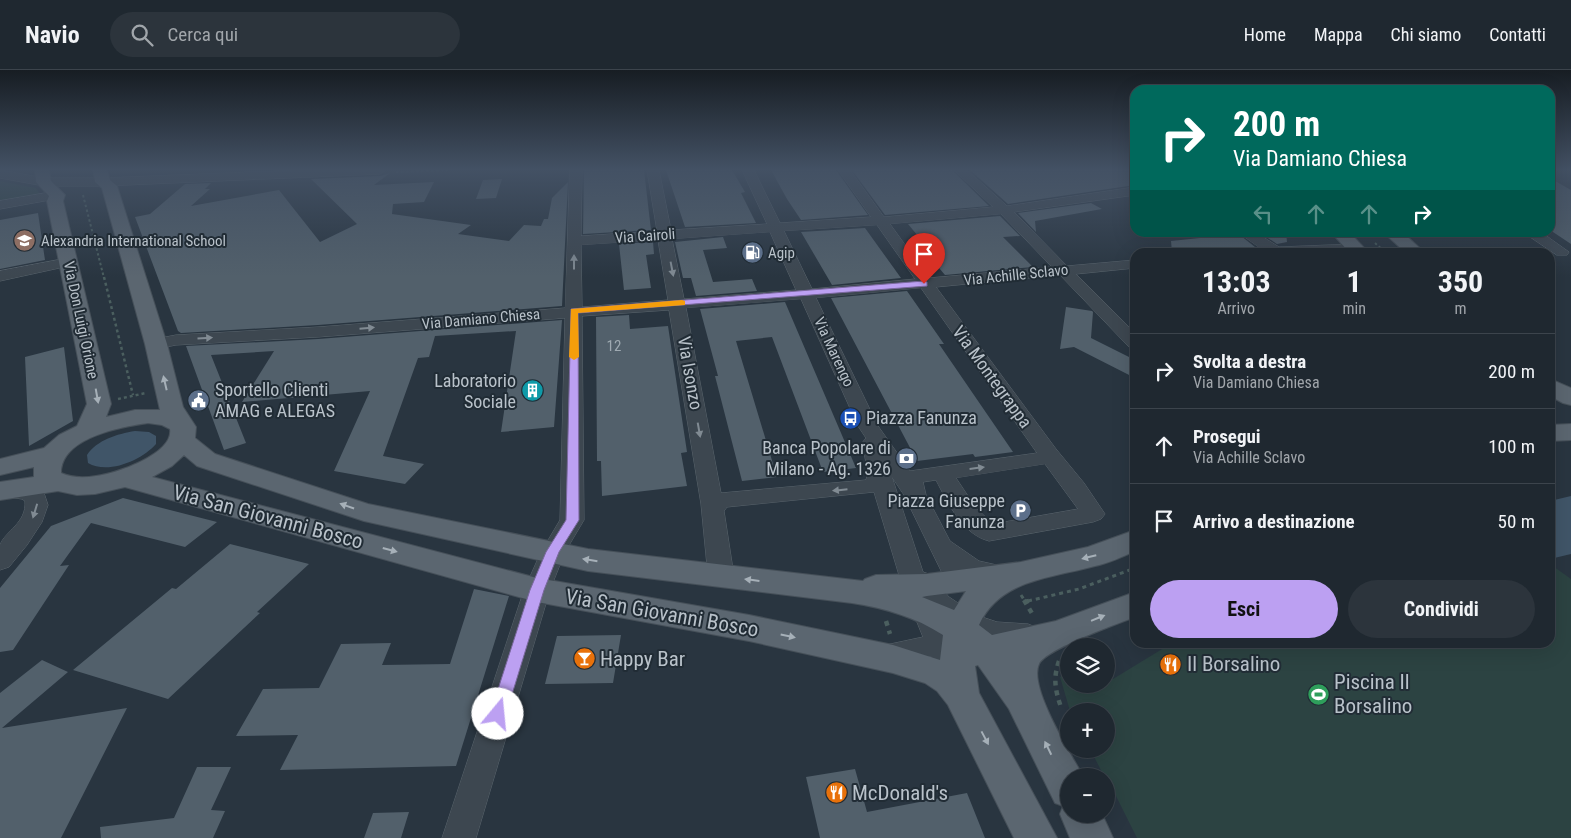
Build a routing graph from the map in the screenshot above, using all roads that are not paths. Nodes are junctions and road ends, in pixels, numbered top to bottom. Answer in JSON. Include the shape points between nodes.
{"nodes":[{"id":1,"x":57,"y":206,"type":"edge"},
{"id":2,"x":112,"y":206,"type":"edge"},
{"id":3,"x":575,"y":206,"type":"edge"},
{"id":4,"x":660,"y":206,"type":"edge"},
{"id":5,"x":766,"y":206,"type":"edge"},
{"id":6,"x":869,"y":206,"type":"edge"},
{"id":7,"x":999,"y":206,"type":"edge"},
{"id":8,"x":1033,"y":206,"type":"edge"},
{"id":9,"x":1004,"y":210,"type":"junction"},
{"id":10,"x":880,"y":221,"type":"junction"},
{"id":11,"x":776,"y":227,"type":"junction"},
{"id":12,"x":665,"y":235,"type":"junction"},
{"id":13,"x":1253,"y":237,"type":"edge"},
{"id":14,"x":1344,"y":237,"type":"edge"},
{"id":15,"x":1397,"y":237,"type":"edge"},
{"id":16,"x":1535,"y":237,"type":"edge"},
{"id":17,"x":574,"y":241,"type":"junction"},
{"id":18,"x":1270,"y":248,"type":"edge"},
{"id":19,"x":1355,"y":248,"type":"edge"},
{"id":20,"x":1409,"y":248,"type":"edge"},
{"id":21,"x":1548,"y":248,"type":"edge"},
{"id":22,"x":1555,"y":254,"type":"edge"},
{"id":23,"x":68,"y":262,"type":"junction"},
{"id":24,"x":1130,"y":264,"type":"edge"},
{"id":25,"x":1571,"y":264,"type":"edge"},
{"id":26,"x":1062,"y":270,"type":"junction"},
{"id":27,"x":0,"y":276,"type":"edge"},
{"id":28,"x":924,"y":284,"type":"junction"},
{"id":29,"x":806,"y":294,"type":"junction"},
{"id":30,"x":678,"y":303,"type":"junction"},
{"id":31,"x":574,"y":311,"type":"junction"},
{"id":32,"x":1130,"y":338,"type":"edge"},
{"id":33,"x":156,"y":344,"type":"junction"},
{"id":34,"x":1555,"y":389,"type":"edge"},
{"id":35,"x":1571,"y":398,"type":"edge"},
{"id":36,"x":868,"y":426,"type":"junction"},
{"id":37,"x":87,"y":431,"type":"junction"},
{"id":38,"x":182,"y":434,"type":"junction"},
{"id":39,"x":52,"y":454,"type":"junction"},
{"id":40,"x":1048,"y":454,"type":"junction"},
{"id":41,"x":879,"y":472,"type":"junction"},
{"id":42,"x":942,"y":472,"type":"junction"},
{"id":43,"x":123,"y":478,"type":"junction"},
{"id":44,"x":1,"y":482,"type":"edge"},
{"id":45,"x":56,"y":483,"type":"junction"},
{"id":46,"x":915,"y":495,"type":"junction"},
{"id":47,"x":713,"y":511,"type":"junction"},
{"id":48,"x":939,"y":542,"type":"junction"},
{"id":49,"x":1130,"y":542,"type":"edge"},
{"id":50,"x":902,"y":545,"type":"junction"},
{"id":51,"x":553,"y":552,"type":"junction"},
{"id":52,"x":0,"y":561,"type":"edge"},
{"id":53,"x":722,"y":576,"type":"junction"},
{"id":54,"x":1018,"y":584,"type":"junction"},
{"id":55,"x":795,"y":585,"type":"junction"},
{"id":56,"x":537,"y":590,"type":"junction"},
{"id":57,"x":921,"y":594,"type":"junction"},
{"id":58,"x":1130,"y":607,"type":"edge"},
{"id":59,"x":965,"y":627,"type":"junction"},
{"id":60,"x":1056,"y":644,"type":"junction"},
{"id":61,"x":885,"y":654,"type":"junction"},
{"id":62,"x":961,"y":695,"type":"junction"},
{"id":63,"x":1044,"y":707,"type":"junction"},
{"id":64,"x":1062,"y":768,"type":"edge"},
{"id":65,"x":1084,"y":823,"type":"edge"},
{"id":66,"x":459,"y":838,"type":"edge"},
{"id":67,"x":1036,"y":838,"type":"edge"},
{"id":68,"x":1092,"y":838,"type":"edge"}],
"edges":[{"from":1,"to":23,"type":"main road","name":"Via Don Luigi Orione"},
{"from":2,"to":33,"type":"main road"},
{"from":3,"to":17,"type":"street"},
{"from":4,"to":12,"type":"street","name":"Via Isonzo"},
{"from":5,"to":11,"type":"street","name":"Via Marengo"},
{"from":6,"to":10,"type":"street","name":"Via Montegrappa"},
{"from":7,"to":9,"type":"street"},
{"from":8,"to":9,"type":"street","name":"Via Cairoli"},
{"from":9,"to":10,"type":"street","name":"Via Cairoli"},
{"from":9,"to":26,"type":"street"},
{"from":10,"to":11,"type":"street","name":"Via Cairoli"},
{"from":10,"to":28,"type":"street","name":"Via Montegrappa"},
{"from":11,"to":12,"type":"street","name":"Via Cairoli"},
{"from":11,"to":29,"type":"street","name":"Via Marengo"},
{"from":12,"to":17,"type":"street","name":"Via Cairoli"},
{"from":12,"to":30,"type":"street","name":"Via Isonzo","one_way":true},
{"from":13,"to":18,"type":"street"},
{"from":14,"to":19,"type":"main road"},
{"from":15,"to":20,"type":"main road"},
{"from":16,"to":21,"type":"street"},
{"from":31,"to":17,"type":"street","one_way":true},
{"from":22,"to":25,"type":"street"},
{"from":23,"to":27,"type":"street"},
{"from":23,"to":37,"type":"main road","name":"Via Don Luigi Orione","one_way":true,"via":[[99,404]]},
{"from":24,"to":26,"type":"street","name":"Via Achille Sclavo"},
{"from":26,"to":28,"type":"street","name":"Via Achille Sclavo"},
{"from":26,"to":32,"type":"street"},
{"from":28,"to":29,"type":"street","name":"Via Achille Sclavo"},
{"from":28,"to":40,"type":"street","name":"Via Montegrappa"},
{"from":29,"to":30,"type":"street","name":"Via Damiano Chiesa"},
{"from":29,"to":36,"type":"street","name":"Via Marengo"},
{"from":30,"to":31,"type":"street","name":"Via Damiano Chiesa"},
{"from":30,"to":47,"type":"street","name":"Via Isonzo","one_way":true},
{"from":33,"to":31,"type":"street","name":"Via Damiano Chiesa","one_way":true},
{"from":31,"to":51,"type":"street","via":[[572,520]]},
{"from":38,"to":33,"type":"main road","one_way":true,"via":[[171,407]]},
{"from":34,"to":35,"type":"main road"},
{"from":36,"to":41,"type":"street","name":"Via Marengo"},
{"from":36,"to":46,"type":"street","name":"Via Marengo"},
{"from":37,"to":38,"type":"main road","name":"Via San Giovanni Bosco","via":[[118,420],[148,416],[171,418],[178,422]]},
{"from":37,"to":39,"type":"main road","name":"Via San Giovanni Bosco"},
{"from":38,"to":43,"type":"main road","name":"Via San Giovanni Bosco","via":[[174,451]]},
{"from":51,"to":38,"type":"main road","name":"Via San Giovanni Bosco","one_way":true,"via":[[364,512],[206,460]]},
{"from":39,"to":44,"type":"main road","name":"Via San Giovanni Bosco"},
{"from":39,"to":45,"type":"main road","via":[[45,468],[47,477]]},
{"from":42,"to":40,"type":"street","one_way":true,"via":[[1042,459]]},
{"from":40,"to":42,"type":"street","name":"Via Montegrappa","via":[[1093,514],[989,533],[980,528]]},
{"from":41,"to":47,"type":"street","one_way":true,"via":[[872,486],[724,500],[715,504]]},
{"from":41,"to":50,"type":"street","name":"Via Marengo"},
{"from":42,"to":46,"type":"street","via":[[912,478]]},
{"from":43,"to":45,"type":"main road","name":"Via San Giovanni Bosco","via":[[85,486]]},
{"from":43,"to":56,"type":"main road","name":"Via San Giovanni Bosco","one_way":true},
{"from":44,"to":45,"type":"main road","name":"Via San Giovanni Bosco"},
{"from":44,"to":52,"type":"street","one_way":true,"via":[[28,492],[36,498],[38,508]]},
{"from":46,"to":48,"type":"street","name":"Via Marengo"},
{"from":47,"to":53,"type":"street","name":"Via Isonzo"},
{"from":48,"to":54,"type":"street","via":[[950,555],[977,570]]},
{"from":48,"to":59,"type":"street","name":"Via Marengo"},
{"from":49,"to":54,"type":"main road","one_way":true},
{"from":50,"to":55,"type":"street","via":[[901,566],[882,580]]},
{"from":50,"to":57,"type":"street","name":"Via Marengo"},
{"from":53,"to":51,"type":"main road","name":"Via San Giovanni Bosco","one_way":true,"via":[[588,560]]},
{"from":51,"to":56,"type":"street"},
{"from":55,"to":53,"type":"main road","name":"Via San Giovanni Bosco","one_way":true},
{"from":54,"to":59,"type":"main road","via":[[994,584]]},
{"from":55,"to":57,"type":"main road","via":[[886,588]]},
{"from":55,"to":57,"type":"main road","name":"Via San Giovanni Bosco","via":[[882,595]]},
{"from":56,"to":61,"type":"main road","name":"Via San Giovanni Bosco","one_way":true},
{"from":56,"to":66,"type":"street"},
{"from":57,"to":59,"type":"main road","name":"Via San Giovanni Bosco"},
{"from":57,"to":59,"type":"main road"},
{"from":60,"to":58,"type":"main road","one_way":true},
{"from":59,"to":60,"type":"main road"},
{"from":59,"to":61,"type":"main road","via":[[903,656]]},
{"from":59,"to":62,"type":"main road","via":[[957,678]]},
{"from":59,"to":63,"type":"main road"},
{"from":60,"to":63,"type":"main road","via":[[1028,652],[1023,659],[1020,677]]},
{"from":61,"to":62,"type":"main road","name":"Via San Giovanni Bosco","via":[[937,673],[950,681]]},
{"from":62,"to":67,"type":"main road","one_way":true},
{"from":64,"to":63,"type":"main road","one_way":true},
{"from":65,"to":68,"type":"main road"}]}
